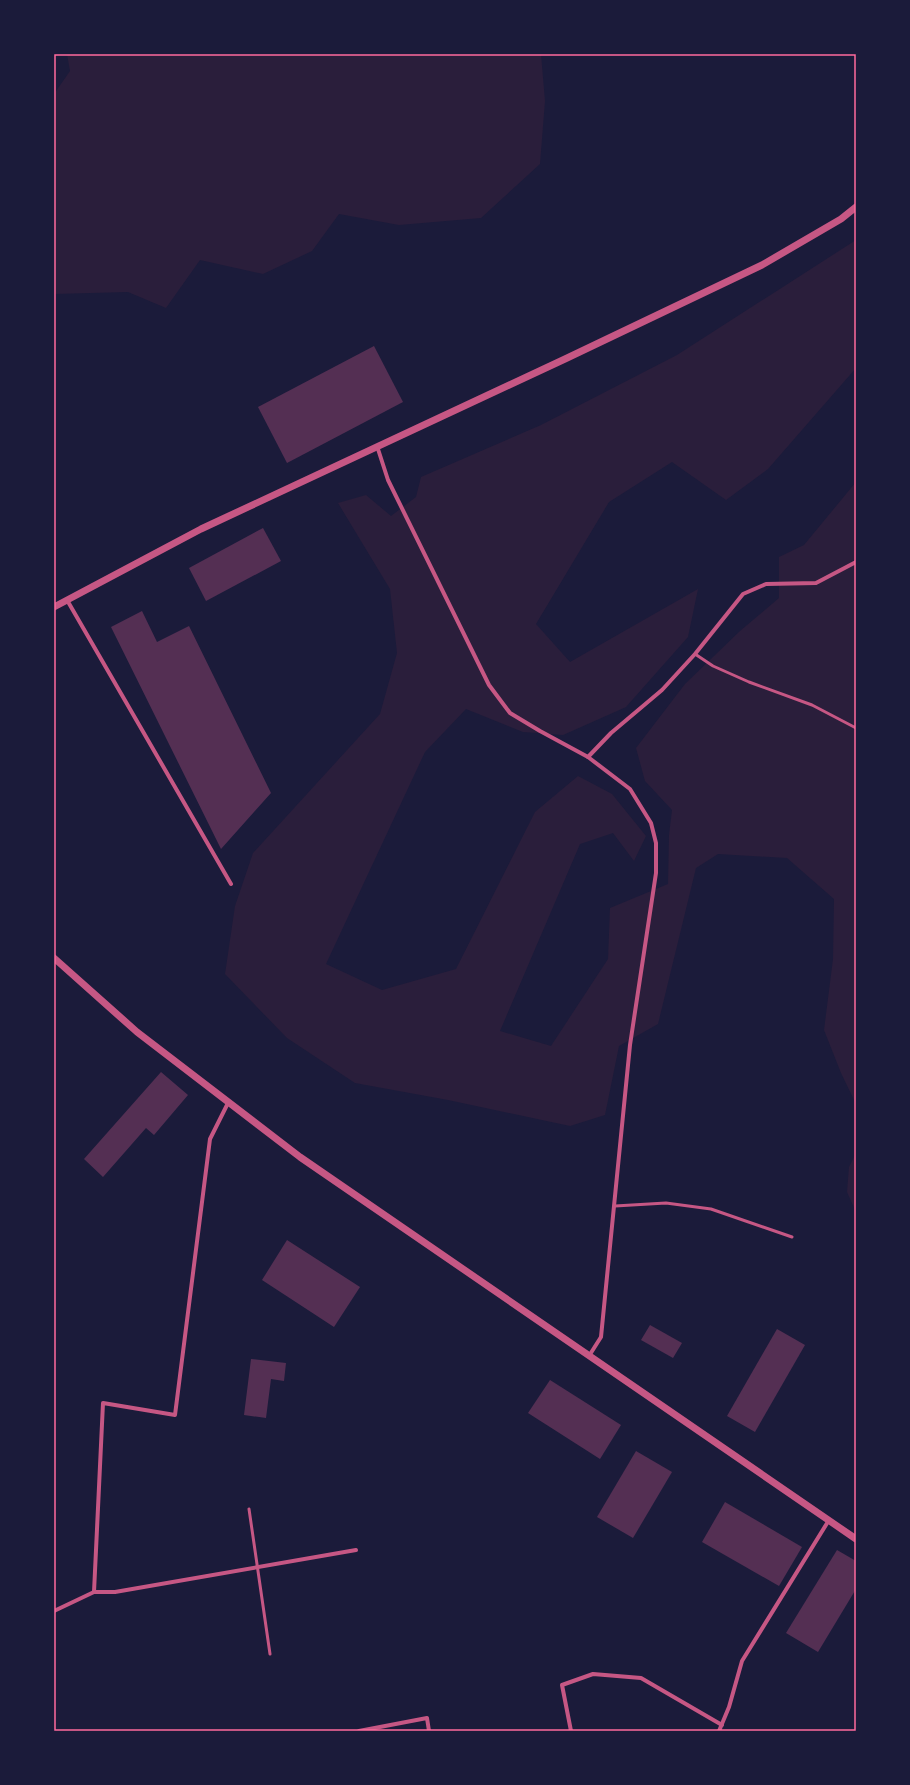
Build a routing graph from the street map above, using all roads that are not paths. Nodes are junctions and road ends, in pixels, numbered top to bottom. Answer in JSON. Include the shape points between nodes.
{"nodes":[{"id":1,"x":856,"y":207,"type":"edge"},
{"id":2,"x":377,"y":446,"type":"junction"},
{"id":3,"x":856,"y":562,"type":"edge"},
{"id":4,"x":67,"y":600,"type":"junction"},
{"id":5,"x":54,"y":607,"type":"edge"},
{"id":6,"x":695,"y":654,"type":"junction"},
{"id":7,"x":856,"y":728,"type":"edge"},
{"id":8,"x":588,"y":757,"type":"junction"},
{"id":9,"x":231,"y":884,"type":"dead end"},
{"id":10,"x":54,"y":958,"type":"edge"},
{"id":11,"x":228,"y":1103,"type":"junction"},
{"id":12,"x":615,"y":1206,"type":"junction"},
{"id":13,"x":792,"y":1237,"type":"dead end"},
{"id":14,"x":589,"y":1356,"type":"junction"},
{"id":15,"x":249,"y":1509,"type":"dead end"},
{"id":16,"x":829,"y":1520,"type":"junction"},
{"id":17,"x":856,"y":1539,"type":"edge"},
{"id":18,"x":356,"y":1550,"type":"dead end"},
{"id":19,"x":258,"y":1567,"type":"junction"},
{"id":20,"x":94,"y":1592,"type":"junction"},
{"id":21,"x":54,"y":1611,"type":"edge"},
{"id":22,"x":270,"y":1654,"type":"dead end"},
{"id":23,"x":722,"y":1726,"type":"junction"},
{"id":24,"x":359,"y":1731,"type":"edge"},
{"id":25,"x":429,"y":1731,"type":"edge"},
{"id":26,"x":571,"y":1731,"type":"edge"},
{"id":27,"x":719,"y":1731,"type":"edge"}],
"edges":[{"from":1,"to":2,"type":"street","via":[[841,219],[762,265]]},
{"from":2,"to":4,"type":"street","via":[[202,529]]},
{"from":2,"to":8,"type":"street","via":[[388,480],[489,685],[510,713]]},
{"from":3,"to":6,"type":"street","via":[[816,583],[766,584],[743,594]]},
{"from":4,"to":5,"type":"street"},
{"from":4,"to":9,"type":"street"},
{"from":6,"to":7,"type":"lane","via":[[713,666],[812,705]]},
{"from":6,"to":8,"type":"street","via":[[662,690],[611,733]]},
{"from":8,"to":12,"type":"street","via":[[630,789],[651,823],[656,843],[656,873],[630,1045]]},
{"from":10,"to":11,"type":"street","via":[[137,1032]]},
{"from":11,"to":14,"type":"street","via":[[307,1162]]},
{"from":11,"to":20,"type":"street","via":[[210,1139],[176,1415],[103,1402]]},
{"from":12,"to":13,"type":"lane","via":[[666,1203],[711,1209]]},
{"from":12,"to":14,"type":"street","via":[[601,1337]]},
{"from":14,"to":16,"type":"street"},
{"from":15,"to":19,"type":"lane"},
{"from":16,"to":17,"type":"street"},
{"from":16,"to":23,"type":"street","via":[[742,1661]]},
{"from":18,"to":19,"type":"street"},
{"from":19,"to":20,"type":"street","via":[[115,1592]]},
{"from":19,"to":22,"type":"lane"},
{"from":20,"to":21,"type":"street"},
{"from":23,"to":26,"type":"street","via":[[641,1678],[592,1674],[562,1685]]},
{"from":23,"to":27,"type":"street"},
{"from":24,"to":25,"type":"street","via":[[427,1718]]}]}
